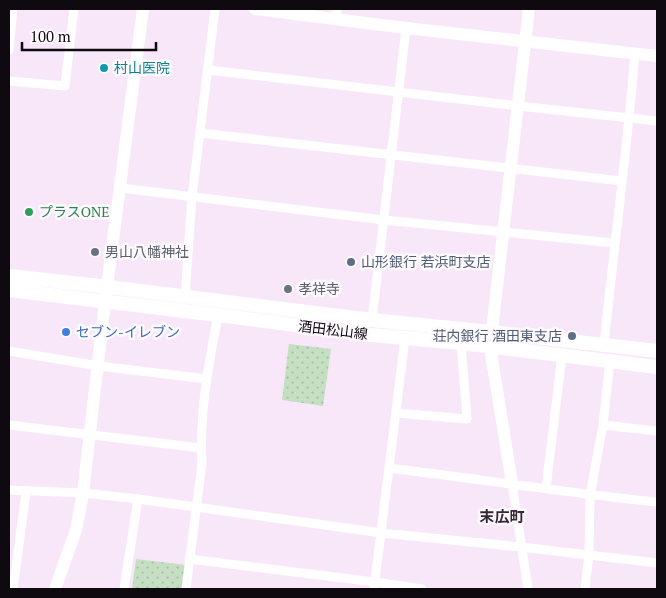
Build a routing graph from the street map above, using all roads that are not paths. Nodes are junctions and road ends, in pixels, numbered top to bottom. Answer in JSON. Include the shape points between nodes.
{"nodes":[{"id":1,"x":14,"y":9,"type":"edge"},
{"id":2,"x":74,"y":9,"type":"edge"},
{"id":3,"x":143,"y":9,"type":"edge"},
{"id":4,"x":215,"y":9,"type":"edge"},
{"id":5,"x":255,"y":9,"type":"edge"},
{"id":6,"x":529,"y":9,"type":"edge"},
{"id":7,"x":337,"y":14,"type":"edge"},
{"id":8,"x":406,"y":28,"type":"junction"},
{"id":9,"x":525,"y":41,"type":"junction"},
{"id":10,"x":9,"y":50,"type":"edge"},
{"id":11,"x":635,"y":53,"type":"junction"},
{"id":12,"x":657,"y":56,"type":"edge"},
{"id":13,"x":208,"y":70,"type":"junction"},
{"id":14,"x":9,"y":81,"type":"edge"},
{"id":15,"x":399,"y":91,"type":"junction"},
{"id":16,"x":519,"y":106,"type":"junction"},
{"id":17,"x":630,"y":118,"type":"junction"},
{"id":18,"x":657,"y":121,"type":"edge"},
{"id":19,"x":200,"y":133,"type":"junction"},
{"id":20,"x":392,"y":155,"type":"junction"},
{"id":21,"x":511,"y":169,"type":"junction"},
{"id":22,"x":622,"y":181,"type":"junction"},
{"id":23,"x":121,"y":188,"type":"junction"},
{"id":24,"x":192,"y":197,"type":"junction"},
{"id":25,"x":384,"y":220,"type":"junction"},
{"id":26,"x":504,"y":232,"type":"junction"},
{"id":27,"x":614,"y":243,"type":"junction"},
{"id":28,"x":9,"y":276,"type":"edge"},
{"id":29,"x":109,"y":286,"type":"junction"},
{"id":30,"x":9,"y":290,"type":"edge"},
{"id":31,"x":185,"y":296,"type":"junction"},
{"id":32,"x":105,"y":302,"type":"junction"},
{"id":33,"x":218,"y":315,"type":"junction"},
{"id":34,"x":372,"y":320,"type":"junction"},
{"id":35,"x":491,"y":332,"type":"junction"},
{"id":36,"x":405,"y":338,"type":"junction"},
{"id":37,"x":460,"y":343,"type":"junction"},
{"id":38,"x":604,"y":345,"type":"junction"},
{"id":39,"x":490,"y":347,"type":"junction"},
{"id":40,"x":9,"y":351,"type":"edge"},
{"id":41,"x":657,"y":351,"type":"edge"},
{"id":42,"x":562,"y":355,"type":"junction"},
{"id":43,"x":610,"y":361,"type":"junction"},
{"id":44,"x":99,"y":366,"type":"junction"},
{"id":45,"x":657,"y":367,"type":"edge"},
{"id":46,"x":206,"y":379,"type":"junction"},
{"id":47,"x":397,"y":413,"type":"junction"},
{"id":48,"x":9,"y":425,"type":"edge"},
{"id":49,"x":603,"y":425,"type":"junction"},
{"id":50,"x":657,"y":431,"type":"edge"},
{"id":51,"x":90,"y":435,"type":"junction"},
{"id":52,"x":201,"y":448,"type":"junction"},
{"id":53,"x":389,"y":468,"type":"junction"},
{"id":54,"x":512,"y":483,"type":"junction"},
{"id":55,"x":546,"y":488,"type":"junction"},
{"id":56,"x":9,"y":490,"type":"edge"},
{"id":57,"x":26,"y":492,"type":"junction"},
{"id":58,"x":83,"y":493,"type":"junction"},
{"id":59,"x":590,"y":496,"type":"junction"},
{"id":60,"x":138,"y":499,"type":"junction"},
{"id":61,"x":657,"y":502,"type":"edge"},
{"id":62,"x":196,"y":508,"type":"junction"},
{"id":63,"x":382,"y":533,"type":"junction"},
{"id":64,"x":521,"y":547,"type":"junction"},
{"id":65,"x":589,"y":556,"type":"junction"},
{"id":66,"x":190,"y":559,"type":"junction"},
{"id":67,"x":657,"y":563,"type":"edge"},
{"id":68,"x":374,"y":585,"type":"edge"},
{"id":69,"x":13,"y":589,"type":"edge"},
{"id":70,"x":55,"y":589,"type":"edge"},
{"id":71,"x":124,"y":589,"type":"edge"},
{"id":72,"x":186,"y":589,"type":"edge"},
{"id":73,"x":422,"y":589,"type":"edge"},
{"id":74,"x":528,"y":589,"type":"edge"},
{"id":75,"x":585,"y":589,"type":"edge"}],
"edges":[{"from":1,"to":10,"type":"street"},
{"from":2,"to":14,"type":"street","via":[[65,86]]},
{"from":3,"to":23,"type":"street"},
{"from":4,"to":13,"type":"street"},
{"from":5,"to":7,"type":"street"},
{"from":6,"to":9,"type":"street"},
{"from":7,"to":8,"type":"street"},
{"from":8,"to":9,"type":"street"},
{"from":8,"to":15,"type":"street"},
{"from":9,"to":11,"type":"street"},
{"from":9,"to":16,"type":"street"},
{"from":11,"to":12,"type":"street"},
{"from":11,"to":17,"type":"street"},
{"from":13,"to":15,"type":"street"},
{"from":13,"to":19,"type":"street"},
{"from":15,"to":16,"type":"street"},
{"from":15,"to":20,"type":"street"},
{"from":16,"to":17,"type":"street"},
{"from":16,"to":21,"type":"street"},
{"from":17,"to":18,"type":"street"},
{"from":17,"to":22,"type":"street"},
{"from":19,"to":20,"type":"street"},
{"from":19,"to":24,"type":"street"},
{"from":20,"to":21,"type":"street"},
{"from":20,"to":25,"type":"street"},
{"from":21,"to":22,"type":"street"},
{"from":21,"to":26,"type":"street"},
{"from":22,"to":27,"type":"street"},
{"from":23,"to":24,"type":"street"},
{"from":23,"to":29,"type":"street"},
{"from":24,"to":25,"type":"street"},
{"from":24,"to":31,"type":"street"},
{"from":25,"to":26,"type":"street"},
{"from":25,"to":34,"type":"street"},
{"from":26,"to":27,"type":"street"},
{"from":26,"to":35,"type":"street"},
{"from":27,"to":38,"type":"street"},
{"from":28,"to":29,"type":"main road","name":"酒田松山線"},
{"from":29,"to":31,"type":"main road","name":"酒田松山線"},
{"from":29,"to":32,"type":"street"},
{"from":30,"to":32,"type":"main road","name":"酒田松山線"},
{"from":31,"to":34,"type":"main road","name":"酒田松山線"},
{"from":32,"to":33,"type":"main road","name":"酒田松山線"},
{"from":32,"to":44,"type":"street"},
{"from":33,"to":36,"type":"main road","name":"酒田松山線"},
{"from":33,"to":46,"type":"street"},
{"from":34,"to":35,"type":"main road","name":"酒田松山線"},
{"from":35,"to":38,"type":"main road","name":"酒田松山線"},
{"from":35,"to":39,"type":"street"},
{"from":36,"to":37,"type":"main road","name":"酒田松山線"},
{"from":36,"to":47,"type":"street"},
{"from":37,"to":39,"type":"main road","name":"酒田松山線"},
{"from":37,"to":47,"type":"street","via":[[467,419]]},
{"from":38,"to":41,"type":"main road","name":"酒田松山線"},
{"from":39,"to":42,"type":"main road","name":"酒田松山線"},
{"from":39,"to":54,"type":"street"},
{"from":40,"to":44,"type":"street"},
{"from":42,"to":43,"type":"main road","name":"酒田松山線"},
{"from":42,"to":55,"type":"street"},
{"from":43,"to":45,"type":"main road","name":"酒田松山線"},
{"from":43,"to":49,"type":"street"},
{"from":44,"to":46,"type":"street"},
{"from":44,"to":51,"type":"street"},
{"from":46,"to":52,"type":"street"},
{"from":47,"to":53,"type":"street"},
{"from":48,"to":51,"type":"street"},
{"from":49,"to":50,"type":"street"},
{"from":49,"to":59,"type":"street"},
{"from":51,"to":52,"type":"street"},
{"from":51,"to":58,"type":"street"},
{"from":52,"to":62,"type":"street"},
{"from":53,"to":54,"type":"street"},
{"from":53,"to":63,"type":"street"},
{"from":54,"to":55,"type":"street"},
{"from":54,"to":64,"type":"street"},
{"from":55,"to":59,"type":"street"},
{"from":56,"to":57,"type":"street"},
{"from":57,"to":58,"type":"street"},
{"from":57,"to":69,"type":"street"},
{"from":58,"to":60,"type":"street"},
{"from":58,"to":70,"type":"street","via":[[76,530]]},
{"from":59,"to":61,"type":"street"},
{"from":59,"to":65,"type":"street"},
{"from":60,"to":62,"type":"street"},
{"from":60,"to":71,"type":"street"},
{"from":62,"to":63,"type":"street"},
{"from":62,"to":66,"type":"street"},
{"from":63,"to":64,"type":"street"},
{"from":63,"to":68,"type":"street"},
{"from":64,"to":65,"type":"street"},
{"from":64,"to":74,"type":"street"},
{"from":65,"to":67,"type":"street"},
{"from":65,"to":75,"type":"street"},
{"from":66,"to":68,"type":"street"},
{"from":66,"to":72,"type":"street"},
{"from":68,"to":73,"type":"street"}]}
